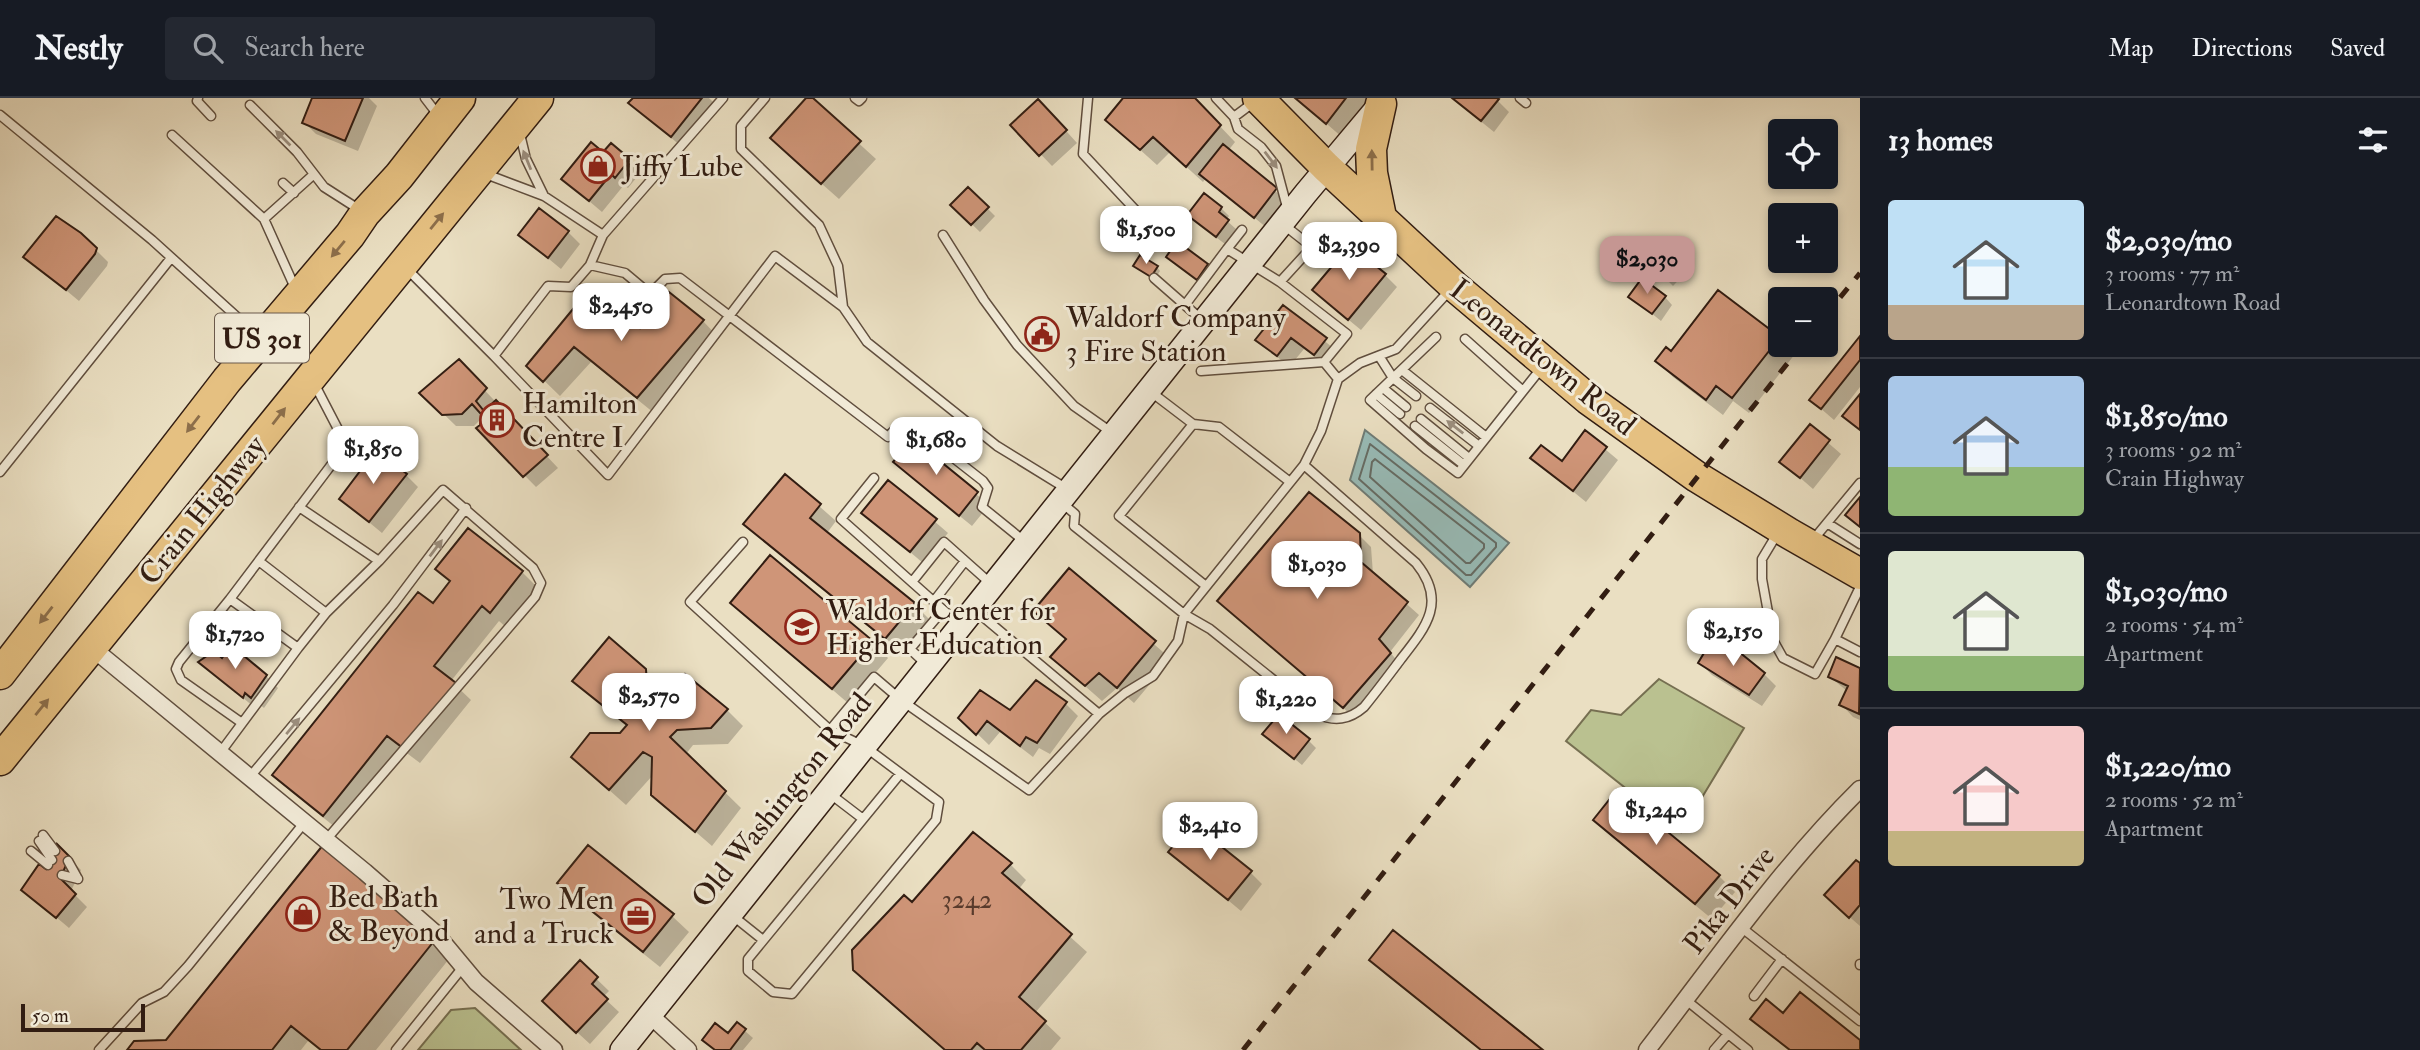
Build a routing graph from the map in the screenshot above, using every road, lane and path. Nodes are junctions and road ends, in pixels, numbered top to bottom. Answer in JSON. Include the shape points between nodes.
{"nodes":[{"id":1,"x":198,"y":98,"type":"edge"},
{"id":2,"x":538,"y":98,"type":"edge"},
{"id":3,"x":723,"y":98,"type":"edge"},
{"id":4,"x":855,"y":98,"type":"edge"},
{"id":5,"x":862,"y":98,"type":"edge"},
{"id":6,"x":1088,"y":98,"type":"edge"},
{"id":7,"x":1216,"y":98,"type":"edge"},
{"id":8,"x":1258,"y":98,"type":"edge"},
{"id":9,"x":761,"y":100,"type":"edge"},
{"id":10,"x":1383,"y":101,"type":"edge"},
{"id":11,"x":250,"y":104,"type":"dead end"},
{"id":12,"x":443,"y":105,"type":"edge"},
{"id":13,"x":0,"y":115,"type":"edge"},
{"id":14,"x":211,"y":116,"type":"dead end"},
{"id":15,"x":1234,"y":117,"type":"junction"},
{"id":16,"x":518,"y":123,"type":"junction"},
{"id":17,"x":172,"y":135,"type":"dead end"},
{"id":18,"x":1326,"y":167,"type":"junction"},
{"id":19,"x":313,"y":176,"type":"junction"},
{"id":20,"x":472,"y":178,"type":"junction"},
{"id":21,"x":283,"y":183,"type":"dead end"},
{"id":22,"x":293,"y":193,"type":"junction"},
{"id":23,"x":544,"y":196,"type":"junction"},
{"id":24,"x":365,"y":213,"type":"junction"},
{"id":25,"x":1140,"y":215,"type":"dead end"},
{"id":26,"x":1381,"y":216,"type":"junction"},
{"id":27,"x":1286,"y":218,"type":"junction"},
{"id":28,"x":264,"y":219,"type":"junction"},
{"id":29,"x":1242,"y":230,"type":"dead end"},
{"id":30,"x":603,"y":235,"type":"junction"},
{"id":31,"x":943,"y":235,"type":"dead end"},
{"id":32,"x":1227,"y":249,"type":"junction"},
{"id":33,"x":171,"y":258,"type":"junction"},
{"id":34,"x":1250,"y":263,"type":"junction"},
{"id":35,"x":402,"y":264,"type":"junction"},
{"id":36,"x":590,"y":265,"type":"junction"},
{"id":37,"x":1154,"y":278,"type":"dead end"},
{"id":38,"x":1280,"y":282,"type":"junction"},
{"id":39,"x":1454,"y":286,"type":"junction"},
{"id":40,"x":298,"y":296,"type":"junction"},
{"id":41,"x":1185,"y":305,"type":"junction"},
{"id":42,"x":843,"y":307,"type":"junction"},
{"id":43,"x":729,"y":316,"type":"junction"},
{"id":44,"x":1203,"y":321,"type":"junction"},
{"id":45,"x":1436,"y":337,"type":"dead end"},
{"id":46,"x":262,"y":339,"type":"junction"},
{"id":47,"x":1465,"y":339,"type":"dead end"},
{"id":48,"x":494,"y":356,"type":"junction"},
{"id":49,"x":1379,"y":356,"type":"junction"},
{"id":50,"x":1324,"y":362,"type":"junction"},
{"id":51,"x":1545,"y":364,"type":"junction"},
{"id":52,"x":1402,"y":370,"type":"junction"},
{"id":53,"x":1201,"y":372,"type":"dead end"},
{"id":54,"x":311,"y":376,"type":"junction"},
{"id":55,"x":1393,"y":378,"type":"junction"},
{"id":56,"x":1338,"y":379,"type":"junction"},
{"id":57,"x":1148,"y":390,"type":"junction"},
{"id":58,"x":1379,"y":391,"type":"junction"},
{"id":59,"x":1523,"y":391,"type":"junction"},
{"id":60,"x":1416,"y":396,"type":"dead end"},
{"id":61,"x":1430,"y":408,"type":"dead end"},
{"id":62,"x":1403,"y":411,"type":"dead end"},
{"id":63,"x":1418,"y":423,"type":"dead end"},
{"id":64,"x":1193,"y":424,"type":"junction"},
{"id":65,"x":1114,"y":434,"type":"junction"},
{"id":66,"x":1486,"y":437,"type":"junction"},
{"id":67,"x":1479,"y":446,"type":"junction"},
{"id":68,"x":1467,"y":462,"type":"junction"},
{"id":69,"x":1304,"y":465,"type":"junction"},
{"id":70,"x":0,"y":472,"type":"edge"},
{"id":71,"x":874,"y":478,"type":"dead end"},
{"id":72,"x":1290,"y":481,"type":"junction"},
{"id":73,"x":1860,"y":483,"type":"edge"},
{"id":74,"x":1064,"y":496,"type":"junction"},
{"id":75,"x":299,"y":507,"type":"junction"},
{"id":76,"x":466,"y":508,"type":"junction"},
{"id":77,"x":1780,"y":528,"type":"junction"},
{"id":78,"x":1818,"y":534,"type":"junction"},
{"id":79,"x":743,"y":542,"type":"dead end"},
{"id":80,"x":1026,"y":543,"type":"junction"},
{"id":81,"x":1860,"y":544,"type":"edge"},
{"id":82,"x":379,"y":561,"type":"junction"},
{"id":83,"x":965,"y":561,"type":"junction"},
{"id":84,"x":260,"y":562,"type":"junction"},
{"id":85,"x":1860,"y":574,"type":"edge"},
{"id":86,"x":912,"y":582,"type":"junction"},
{"id":87,"x":993,"y":585,"type":"junction"},
{"id":88,"x":1206,"y":586,"type":"junction"},
{"id":89,"x":1860,"y":587,"type":"edge"},
{"id":90,"x":230,"y":599,"type":"junction"},
{"id":91,"x":934,"y":601,"type":"junction"},
{"id":92,"x":943,"y":610,"type":"junction"},
{"id":93,"x":326,"y":613,"type":"junction"},
{"id":94,"x":1184,"y":614,"type":"junction"},
{"id":95,"x":967,"y":617,"type":"junction"},
{"id":96,"x":1835,"y":639,"type":"junction"},
{"id":97,"x":91,"y":647,"type":"junction"},
{"id":98,"x":298,"y":648,"type":"junction"},
{"id":99,"x":1860,"y":652,"type":"edge"},
{"id":100,"x":929,"y":666,"type":"junction"},
{"id":101,"x":0,"y":674,"type":"edge"},
{"id":102,"x":901,"y":700,"type":"junction"},
{"id":103,"x":1098,"y":713,"type":"junction"},
{"id":104,"x":242,"y":723,"type":"junction"},
{"id":105,"x":830,"y":730,"type":"junction"},
{"id":106,"x":864,"y":747,"type":"junction"},
{"id":107,"x":220,"y":753,"type":"junction"},
{"id":108,"x":0,"y":760,"type":"edge"},
{"id":109,"x":900,"y":774,"type":"junction"},
{"id":110,"x":249,"y":778,"type":"junction"},
{"id":111,"x":1860,"y":789,"type":"edge"},
{"id":112,"x":828,"y":792,"type":"junction"},
{"id":113,"x":863,"y":818,"type":"junction"},
{"id":114,"x":304,"y":823,"type":"junction"},
{"id":115,"x":41,"y":838,"type":"dead end"},
{"id":116,"x":326,"y":840,"type":"junction"},
{"id":117,"x":31,"y":851,"type":"dead end"},
{"id":118,"x":65,"y":868,"type":"joint"},
{"id":119,"x":730,"y":914,"type":"junction"},
{"id":120,"x":1742,"y":928,"type":"junction"},
{"id":121,"x":763,"y":940,"type":"junction"},
{"id":122,"x":1782,"y":959,"type":"junction"},
{"id":123,"x":463,"y":967,"type":"junction"},
{"id":124,"x":1754,"y":996,"type":"dead end"},
{"id":125,"x":1686,"y":1000,"type":"junction"},
{"id":126,"x":649,"y":1015,"type":"junction"},
{"id":127,"x":1860,"y":1021,"type":"edge"},
{"id":128,"x":1728,"y":1034,"type":"junction"},
{"id":129,"x":99,"y":1050,"type":"edge"},
{"id":130,"x":396,"y":1050,"type":"edge"},
{"id":131,"x":554,"y":1050,"type":"edge"},
{"id":132,"x":622,"y":1050,"type":"edge"},
{"id":133,"x":688,"y":1050,"type":"edge"},
{"id":134,"x":1647,"y":1050,"type":"edge"},
{"id":135,"x":1714,"y":1050,"type":"edge"},
{"id":136,"x":1748,"y":1050,"type":"edge"}],
"edges":[{"from":1,"to":14,"type":"lane"},
{"from":2,"to":16,"type":"highway","name":"Crain Highway","number":"US 301"},
{"from":3,"to":30,"type":"lane"},
{"from":4,"to":5,"type":"lane"},
{"from":6,"to":25,"type":"lane","via":[[1083,154]]},
{"from":7,"to":15,"type":"lane"},
{"from":8,"to":15,"type":"lane"},
{"from":8,"to":18,"type":"highway","name":"Leonardtown Road"},
{"from":9,"to":42,"type":"lane","via":[[741,126],[741,149],[819,225],[838,266]]},
{"from":10,"to":18,"type":"main road","name":"Old Washington Road"},
{"from":26,"to":10,"type":"highway","one_way":true,"via":[[1371,149]]},
{"from":19,"to":11,"type":"lane","one_way":true,"via":[[297,152]]},
{"from":12,"to":24,"type":"highway","name":"Crain Highway","number":"US 301","via":[[399,176]]},
{"from":13,"to":33,"type":"lane"},
{"from":15,"to":27,"type":"lane","one_way":true,"via":[[1238,129],[1276,166]]},
{"from":16,"to":20,"type":"highway","name":"Crain Highway","number":"US 301"},
{"from":23,"to":16,"type":"lane","one_way":true,"via":[[526,159]]},
{"from":17,"to":28,"type":"lane"},
{"from":18,"to":26,"type":"highway","name":"Leonardtown Road"},
{"from":18,"to":27,"type":"main road","name":"Old Washington Road"},
{"from":19,"to":22,"type":"lane"},
{"from":19,"to":24,"type":"lane"},
{"from":20,"to":23,"type":"lane","via":[[491,176]]},
{"from":35,"to":20,"type":"highway","name":"Crain Highway","number":"US 301","one_way":true},
{"from":21,"to":22,"type":"lane"},
{"from":22,"to":28,"type":"lane"},
{"from":23,"to":30,"type":"lane"},
{"from":24,"to":40,"type":"highway","name":"Crain Highway","number":"US 301","one_way":true},
{"from":26,"to":39,"type":"highway","name":"Leonardtown Road"},
{"from":27,"to":34,"type":"main road","name":"Old Washington Road"},
{"from":27,"to":38,"type":"lane","via":[[1312,247]]},
{"from":28,"to":40,"type":"lane"},
{"from":29,"to":32,"type":"lane"},
{"from":30,"to":36,"type":"lane"},
{"from":31,"to":65,"type":"lane","via":[[1017,345],[1074,405]]},
{"from":32,"to":34,"type":"lane"},
{"from":32,"to":41,"type":"lane"},
{"from":33,"to":46,"type":"lane"},
{"from":33,"to":70,"type":"lane"},
{"from":34,"to":38,"type":"lane"},
{"from":34,"to":44,"type":"main road","name":"Old Washington Road"},
{"from":35,"to":48,"type":"lane"},
{"from":35,"to":54,"type":"highway","name":"Crain Highway","number":"US 301"},
{"from":36,"to":43,"type":"lane","via":[[625,273],[650,294],[664,279],[680,278]]},
{"from":36,"to":48,"type":"lane","via":[[571,287],[548,286]]},
{"from":37,"to":41,"type":"lane"},
{"from":38,"to":50,"type":"lane","via":[[1347,334]]},
{"from":39,"to":49,"type":"lane","via":[[1396,349]]},
{"from":39,"to":51,"type":"highway","name":"Leonardtown Road"},
{"from":40,"to":46,"type":"highway","name":"Crain Highway","number":"US 301"},
{"from":41,"to":44,"type":"lane"},
{"from":42,"to":43,"type":"lane","via":[[775,256]]},
{"from":42,"to":74,"type":"lane","via":[[867,342]]},
{"from":43,"to":48,"type":"lane","via":[[608,475]]},
{"from":43,"to":80,"type":"lane","via":[[888,437],[902,425],[914,428],[983,481],[989,488],[982,507]]},
{"from":44,"to":57,"type":"main road","name":"Old Washington Road"},
{"from":45,"to":52,"type":"lane"},
{"from":46,"to":101,"type":"highway","name":"Crain Highway","number":"US 301","one_way":true},
{"from":47,"to":59,"type":"lane"},
{"from":49,"to":55,"type":"lane"},
{"from":49,"to":56,"type":"lane"},
{"from":50,"to":53,"type":"lane"},
{"from":50,"to":56,"type":"lane"},
{"from":51,"to":59,"type":"lane"},
{"from":51,"to":77,"type":"highway","name":"Leonardtown Road","via":[[1697,477]]},
{"from":52,"to":55,"type":"lane"},
{"from":52,"to":66,"type":"lane"},
{"from":54,"to":75,"type":"lane","via":[[341,435],[341,452]]},
{"from":97,"to":54,"type":"highway","name":"Crain Highway","number":"US 301","one_way":true},
{"from":55,"to":58,"type":"lane"},
{"from":55,"to":60,"type":"lane"},
{"from":56,"to":69,"type":"lane"},
{"from":57,"to":64,"type":"lane"},
{"from":57,"to":65,"type":"main road","name":"Old Washington Road"},
{"from":58,"to":62,"type":"lane"},
{"from":58,"to":68,"type":"lane","via":[[1370,400],[1426,449],[1458,473]]},
{"from":59,"to":66,"type":"lane"},
{"from":67,"to":61,"type":"lane","one_way":true},
{"from":63,"to":68,"type":"lane"},
{"from":64,"to":72,"type":"lane","via":[[1219,428]]},
{"from":64,"to":88,"type":"lane","via":[[1119,516]]},
{"from":65,"to":74,"type":"main road","name":"Old Washington Road"},
{"from":66,"to":67,"type":"lane"},
{"from":67,"to":68,"type":"lane"},
{"from":69,"to":72,"type":"lane"},
{"from":69,"to":94,"type":"lane","via":[[1416,563],[1432,593],[1426,627],[1364,707],[1354,716],[1340,719],[1316,714],[1210,629]]},
{"from":71,"to":86,"type":"lane","via":[[841,519]]},
{"from":72,"to":88,"type":"lane"},
{"from":73,"to":78,"type":"lane"},
{"from":74,"to":80,"type":"main road","name":"Old Washington Road"},
{"from":74,"to":94,"type":"lane","via":[[1076,514],[1074,526]]},
{"from":75,"to":82,"type":"lane"},
{"from":75,"to":84,"type":"lane"},
{"from":76,"to":82,"type":"lane","via":[[443,489]]},
{"from":110,"to":76,"type":"lane","one_way":true,"via":[[393,605]]},
{"from":76,"to":116,"type":"lane","via":[[533,568],[541,583],[527,607]]},
{"from":77,"to":78,"type":"highway","name":"Leonardtown Road"},
{"from":77,"to":96,"type":"lane","via":[[1762,559],[1773,640],[1783,658],[1815,674]]},
{"from":78,"to":81,"type":"lane"},
{"from":78,"to":85,"type":"highway","name":"Leonardtown Road"},
{"from":79,"to":105,"type":"lane","via":[[690,602]]},
{"from":80,"to":87,"type":"main road","name":"Old Washington Road"},
{"from":82,"to":93,"type":"lane"},
{"from":83,"to":86,"type":"lane","via":[[944,542]]},
{"from":83,"to":87,"type":"lane"},
{"from":83,"to":91,"type":"lane"},
{"from":84,"to":90,"type":"lane"},
{"from":84,"to":93,"type":"lane"},
{"from":86,"to":91,"type":"lane"},
{"from":87,"to":95,"type":"main road","name":"Old Washington Road"},
{"from":88,"to":94,"type":"lane"},
{"from":89,"to":96,"type":"lane"},
{"from":90,"to":98,"type":"lane"},
{"from":90,"to":104,"type":"lane","via":[[176,669],[181,680]]},
{"from":91,"to":92,"type":"lane"},
{"from":92,"to":95,"type":"lane"},
{"from":92,"to":100,"type":"lane","via":[[910,649]]},
{"from":93,"to":98,"type":"lane"},
{"from":94,"to":103,"type":"lane","via":[[1178,641],[1153,676]]},
{"from":95,"to":100,"type":"main road","name":"Old Washington Road"},
{"from":95,"to":103,"type":"lane"},
{"from":96,"to":99,"type":"lane"},
{"from":97,"to":107,"type":"street"},
{"from":108,"to":97,"type":"highway","name":"Crain Highway","number":"US 301","one_way":true},
{"from":98,"to":104,"type":"lane"},
{"from":100,"to":102,"type":"main road","name":"Old Washington Road"},
{"from":102,"to":103,"type":"lane","via":[[1029,790]]},
{"from":102,"to":105,"type":"lane","via":[[874,677]]},
{"from":102,"to":106,"type":"main road","name":"Old Washington Road"},
{"from":104,"to":107,"type":"lane"},
{"from":105,"to":106,"type":"lane"},
{"from":106,"to":109,"type":"lane"},
{"from":106,"to":112,"type":"main road","name":"Old Washington Road"},
{"from":107,"to":110,"type":"street"},
{"from":109,"to":113,"type":"lane"},
{"from":109,"to":121,"type":"lane","via":[[939,802],[936,820],[792,994],[773,992],[748,971],[748,959]]},
{"from":110,"to":114,"type":"street"},
{"from":111,"to":120,"type":"street","name":"Pika Drive"},
{"from":112,"to":113,"type":"lane"},
{"from":112,"to":119,"type":"main road","name":"Old Washington Road"},
{"from":113,"to":121,"type":"lane"},
{"from":114,"to":116,"type":"street"},
{"from":114,"to":129,"type":"lane","via":[[209,942]]},
{"from":115,"to":117,"type":"lane","via":[[52,859]]},
{"from":116,"to":123,"type":"street","via":[[436,934]]},
{"from":118,"to":118,"type":"lane","via":[[78,879]]},
{"from":119,"to":121,"type":"lane"},
{"from":119,"to":126,"type":"main road","name":"Old Washington Road"},
{"from":120,"to":122,"type":"lane"},
{"from":120,"to":125,"type":"street","name":"Pika Drive"},
{"from":122,"to":124,"type":"lane"},
{"from":122,"to":127,"type":"lane"},
{"from":123,"to":130,"type":"lane"},
{"from":123,"to":131,"type":"street"},
{"from":125,"to":128,"type":"lane"},
{"from":125,"to":134,"type":"street","name":"Pika Drive"},
{"from":126,"to":132,"type":"main road","name":"Old Washington Road"},
{"from":126,"to":133,"type":"street"},
{"from":128,"to":135,"type":"lane"},
{"from":128,"to":136,"type":"lane"}]}
